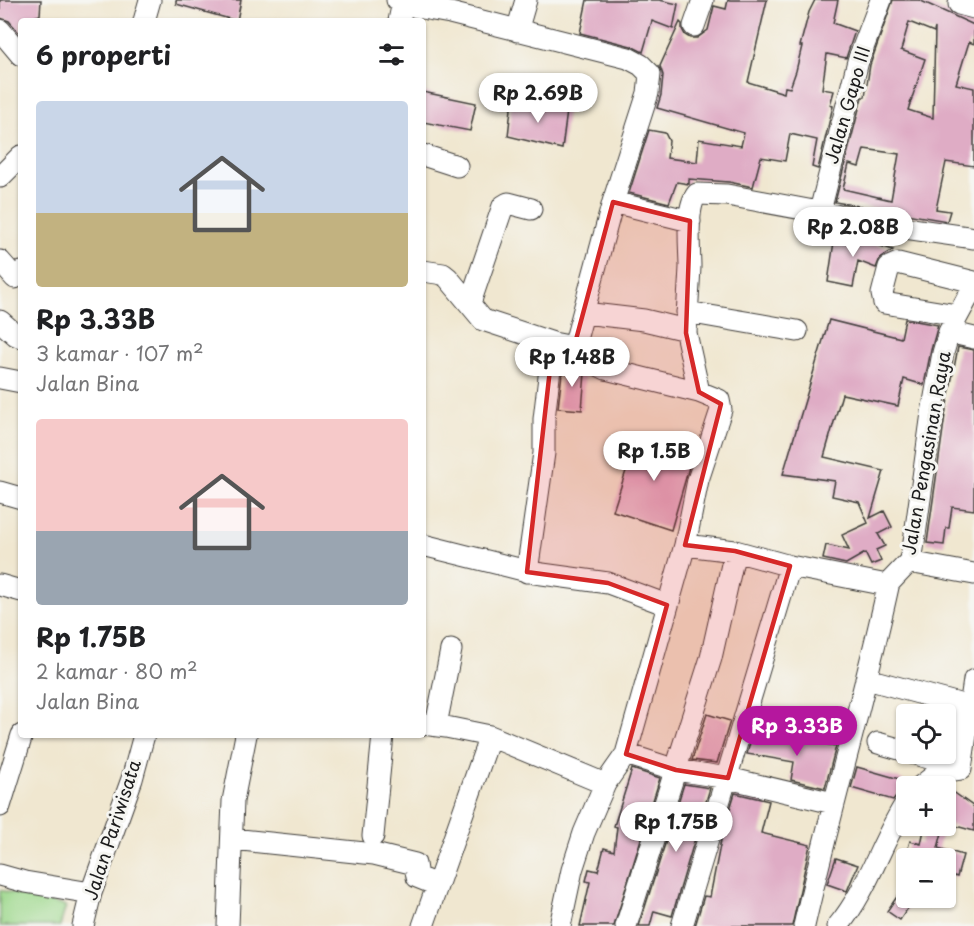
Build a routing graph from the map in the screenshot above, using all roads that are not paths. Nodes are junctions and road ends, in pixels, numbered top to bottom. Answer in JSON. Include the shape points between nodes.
{"nodes":[{"id":1,"x":150,"y":0,"type":"edge"},
{"id":2,"x":526,"y":0,"type":"edge"},
{"id":3,"x":703,"y":0,"type":"edge"},
{"id":4,"x":881,"y":0,"type":"edge"},
{"id":5,"x":406,"y":6,"type":"edge"},
{"id":6,"x":452,"y":6,"type":"edge"},
{"id":7,"x":145,"y":18,"type":"edge"},
{"id":8,"x":694,"y":26,"type":"dead end"},
{"id":9,"x":0,"y":30,"type":"edge"},
{"id":10,"x":516,"y":31,"type":"junction"},
{"id":11,"x":12,"y":56,"type":"edge"},
{"id":12,"x":426,"y":157,"type":"edge"},
{"id":13,"x":18,"y":159,"type":"edge"},
{"id":14,"x":457,"y":166,"type":"dead end"},
{"id":15,"x":0,"y":177,"type":"edge"},
{"id":16,"x":613,"y":202,"type":"junction"},
{"id":17,"x":531,"y":208,"type":"dead end"},
{"id":18,"x":820,"y":211,"type":"junction"},
{"id":19,"x":690,"y":221,"type":"junction"},
{"id":20,"x":974,"y":238,"type":"edge"},
{"id":21,"x":0,"y":261,"type":"edge"},
{"id":22,"x":426,"y":271,"type":"edge"},
{"id":23,"x":18,"y":276,"type":"edge"},
{"id":24,"x":974,"y":284,"type":"edge"},
{"id":25,"x":470,"y":303,"type":"junction"},
{"id":26,"x":687,"y":312,"type":"junction"},
{"id":27,"x":584,"y":313,"type":"junction"},
{"id":28,"x":0,"y":321,"type":"edge"},
{"id":29,"x":953,"y":324,"type":"junction"},
{"id":30,"x":797,"y":331,"type":"dead end"},
{"id":31,"x":686,"y":333,"type":"junction"},
{"id":32,"x":18,"y":335,"type":"edge"},
{"id":33,"x":974,"y":338,"type":"edge"},
{"id":34,"x":553,"y":343,"type":"junction"},
{"id":35,"x":574,"y":347,"type":"junction"},
{"id":36,"x":0,"y":378,"type":"edge"},
{"id":37,"x":18,"y":381,"type":"edge"},
{"id":38,"x":699,"y":392,"type":"junction"},
{"id":39,"x":0,"y":492,"type":"edge"},
{"id":40,"x":18,"y":497,"type":"edge"},
{"id":41,"x":685,"y":545,"type":"junction"},
{"id":42,"x":426,"y":546,"type":"edge"},
{"id":43,"x":735,"y":551,"type":"junction"},
{"id":44,"x":909,"y":562,"type":"junction"},
{"id":45,"x":790,"y":566,"type":"junction"},
{"id":46,"x":527,"y":572,"type":"junction"},
{"id":47,"x":974,"y":574,"type":"edge"},
{"id":48,"x":0,"y":585,"type":"edge"},
{"id":49,"x":887,"y":585,"type":"junction"},
{"id":50,"x":18,"y":590,"type":"edge"},
{"id":51,"x":667,"y":605,"type":"junction"},
{"id":52,"x":451,"y":650,"type":"dead end"},
{"id":53,"x":974,"y":680,"type":"edge"},
{"id":54,"x":878,"y":682,"type":"dead end"},
{"id":55,"x":966,"y":705,"type":"junction"},
{"id":56,"x":429,"y":725,"type":"edge"},
{"id":57,"x":490,"y":736,"type":"junction"},
{"id":58,"x":21,"y":738,"type":"edge"},
{"id":59,"x":143,"y":738,"type":"edge"},
{"id":60,"x":245,"y":738,"type":"edge"},
{"id":61,"x":383,"y":738,"type":"edge"},
{"id":62,"x":878,"y":743,"type":"dead end"},
{"id":63,"x":896,"y":748,"type":"edge"},
{"id":64,"x":956,"y":751,"type":"edge"},
{"id":65,"x":626,"y":754,"type":"junction"},
{"id":66,"x":968,"y":768,"type":"edge"},
{"id":67,"x":676,"y":770,"type":"junction"},
{"id":68,"x":934,"y":776,"type":"edge"},
{"id":69,"x":728,"y":778,"type":"junction"},
{"id":70,"x":605,"y":784,"type":"junction"},
{"id":71,"x":2,"y":792,"type":"edge"},
{"id":72,"x":833,"y":803,"type":"junction"},
{"id":73,"x":896,"y":819,"type":"edge"},
{"id":74,"x":372,"y":836,"type":"dead end"},
{"id":75,"x":232,"y":839,"type":"junction"},
{"id":76,"x":0,"y":875,"type":"edge"},
{"id":77,"x":438,"y":885,"type":"junction"},
{"id":78,"x":91,"y":893,"type":"junction"},
{"id":79,"x":82,"y":926,"type":"edge"},
{"id":80,"x":228,"y":926,"type":"edge"},
{"id":81,"x":423,"y":926,"type":"edge"},
{"id":82,"x":560,"y":926,"type":"edge"},
{"id":83,"x":626,"y":926,"type":"edge"},
{"id":84,"x":682,"y":926,"type":"edge"},
{"id":85,"x":804,"y":926,"type":"edge"},
{"id":86,"x":838,"y":926,"type":"edge"}],
"edges":[{"from":1,"to":7,"type":"street"},
{"from":2,"to":10,"type":"street"},
{"from":3,"to":8,"type":"street"},
{"from":4,"to":18,"type":"street","name":"Jalan Gapo III","via":[[858,61]]},
{"from":5,"to":6,"type":"street"},
{"from":6,"to":10,"type":"street"},
{"from":9,"to":11,"type":"street"},
{"from":10,"to":16,"type":"street","via":[[628,58],[651,74]]},
{"from":12,"to":14,"type":"street"},
{"from":13,"to":15,"type":"street"},
{"from":16,"to":19,"type":"street"},
{"from":16,"to":27,"type":"street"},
{"from":17,"to":25,"type":"street","via":[[508,203],[503,206]]},
{"from":18,"to":19,"type":"street","via":[[702,193],[694,197]]},
{"from":18,"to":20,"type":"street"},
{"from":19,"to":26,"type":"street"},
{"from":21,"to":23,"type":"street"},
{"from":22,"to":25,"type":"street","via":[[442,274]]},
{"from":24,"to":29,"type":"street","name":"Jalan Pengasinan Raya"},
{"from":24,"to":29,"type":"street","via":[[898,263],[889,267],[882,294],[884,303]]},
{"from":25,"to":34,"type":"street","via":[[483,320]]},
{"from":26,"to":30,"type":"street"},
{"from":26,"to":31,"type":"street"},
{"from":27,"to":31,"type":"street","via":[[644,320]]},
{"from":27,"to":35,"type":"street"},
{"from":28,"to":32,"type":"street"},
{"from":29,"to":33,"type":"street"},
{"from":29,"to":44,"type":"street","name":"Jalan Pengasinan Raya","via":[[939,373]]},
{"from":31,"to":38,"type":"street"},
{"from":34,"to":35,"type":"street"},
{"from":34,"to":46,"type":"street","via":[[544,453]]},
{"from":35,"to":38,"type":"street","via":[[582,357],[606,369]]},
{"from":36,"to":37,"type":"street"},
{"from":38,"to":41,"type":"street","via":[[719,400],[722,411],[698,480]]},
{"from":39,"to":40,"type":"street"},
{"from":41,"to":43,"type":"street"},
{"from":41,"to":51,"type":"street"},
{"from":42,"to":46,"type":"street"},
{"from":43,"to":45,"type":"street"},
{"from":43,"to":67,"type":"street","via":[[711,658]]},
{"from":44,"to":47,"type":"street"},
{"from":44,"to":49,"type":"street","name":"Jalan Pengasinan Raya"},
{"from":45,"to":49,"type":"street"},
{"from":45,"to":69,"type":"street"},
{"from":46,"to":51,"type":"street","via":[[608,583]]},
{"from":48,"to":50,"type":"street"},
{"from":49,"to":72,"type":"street","via":[[870,671]]},
{"from":51,"to":65,"type":"street"},
{"from":52,"to":56,"type":"street"},
{"from":53,"to":55,"type":"street"},
{"from":54,"to":55,"type":"street"},
{"from":55,"to":64,"type":"street"},
{"from":55,"to":66,"type":"street"},
{"from":56,"to":57,"type":"street"},
{"from":57,"to":70,"type":"street"},
{"from":57,"to":77,"type":"street"},
{"from":58,"to":71,"type":"street"},
{"from":59,"to":78,"type":"street","name":"Jalan Pariwisata"},
{"from":60,"to":75,"type":"street","via":[[233,801]]},
{"from":61,"to":74,"type":"street"},
{"from":62,"to":63,"type":"street"},
{"from":65,"to":67,"type":"street"},
{"from":65,"to":70,"type":"street"},
{"from":66,"to":68,"type":"street"},
{"from":67,"to":69,"type":"street"},
{"from":67,"to":83,"type":"street"},
{"from":69,"to":72,"type":"street"},
{"from":69,"to":84,"type":"street"},
{"from":70,"to":82,"type":"street","via":[[572,870]]},
{"from":72,"to":85,"type":"street"},
{"from":73,"to":86,"type":"street","via":[[856,903]]},
{"from":75,"to":77,"type":"street","via":[[374,854],[415,864],[417,877]]},
{"from":75,"to":80,"type":"street"},
{"from":76,"to":78,"type":"street"},
{"from":77,"to":81,"type":"street"},
{"from":78,"to":79,"type":"street","name":"Jalan Pariwisata"}]}
